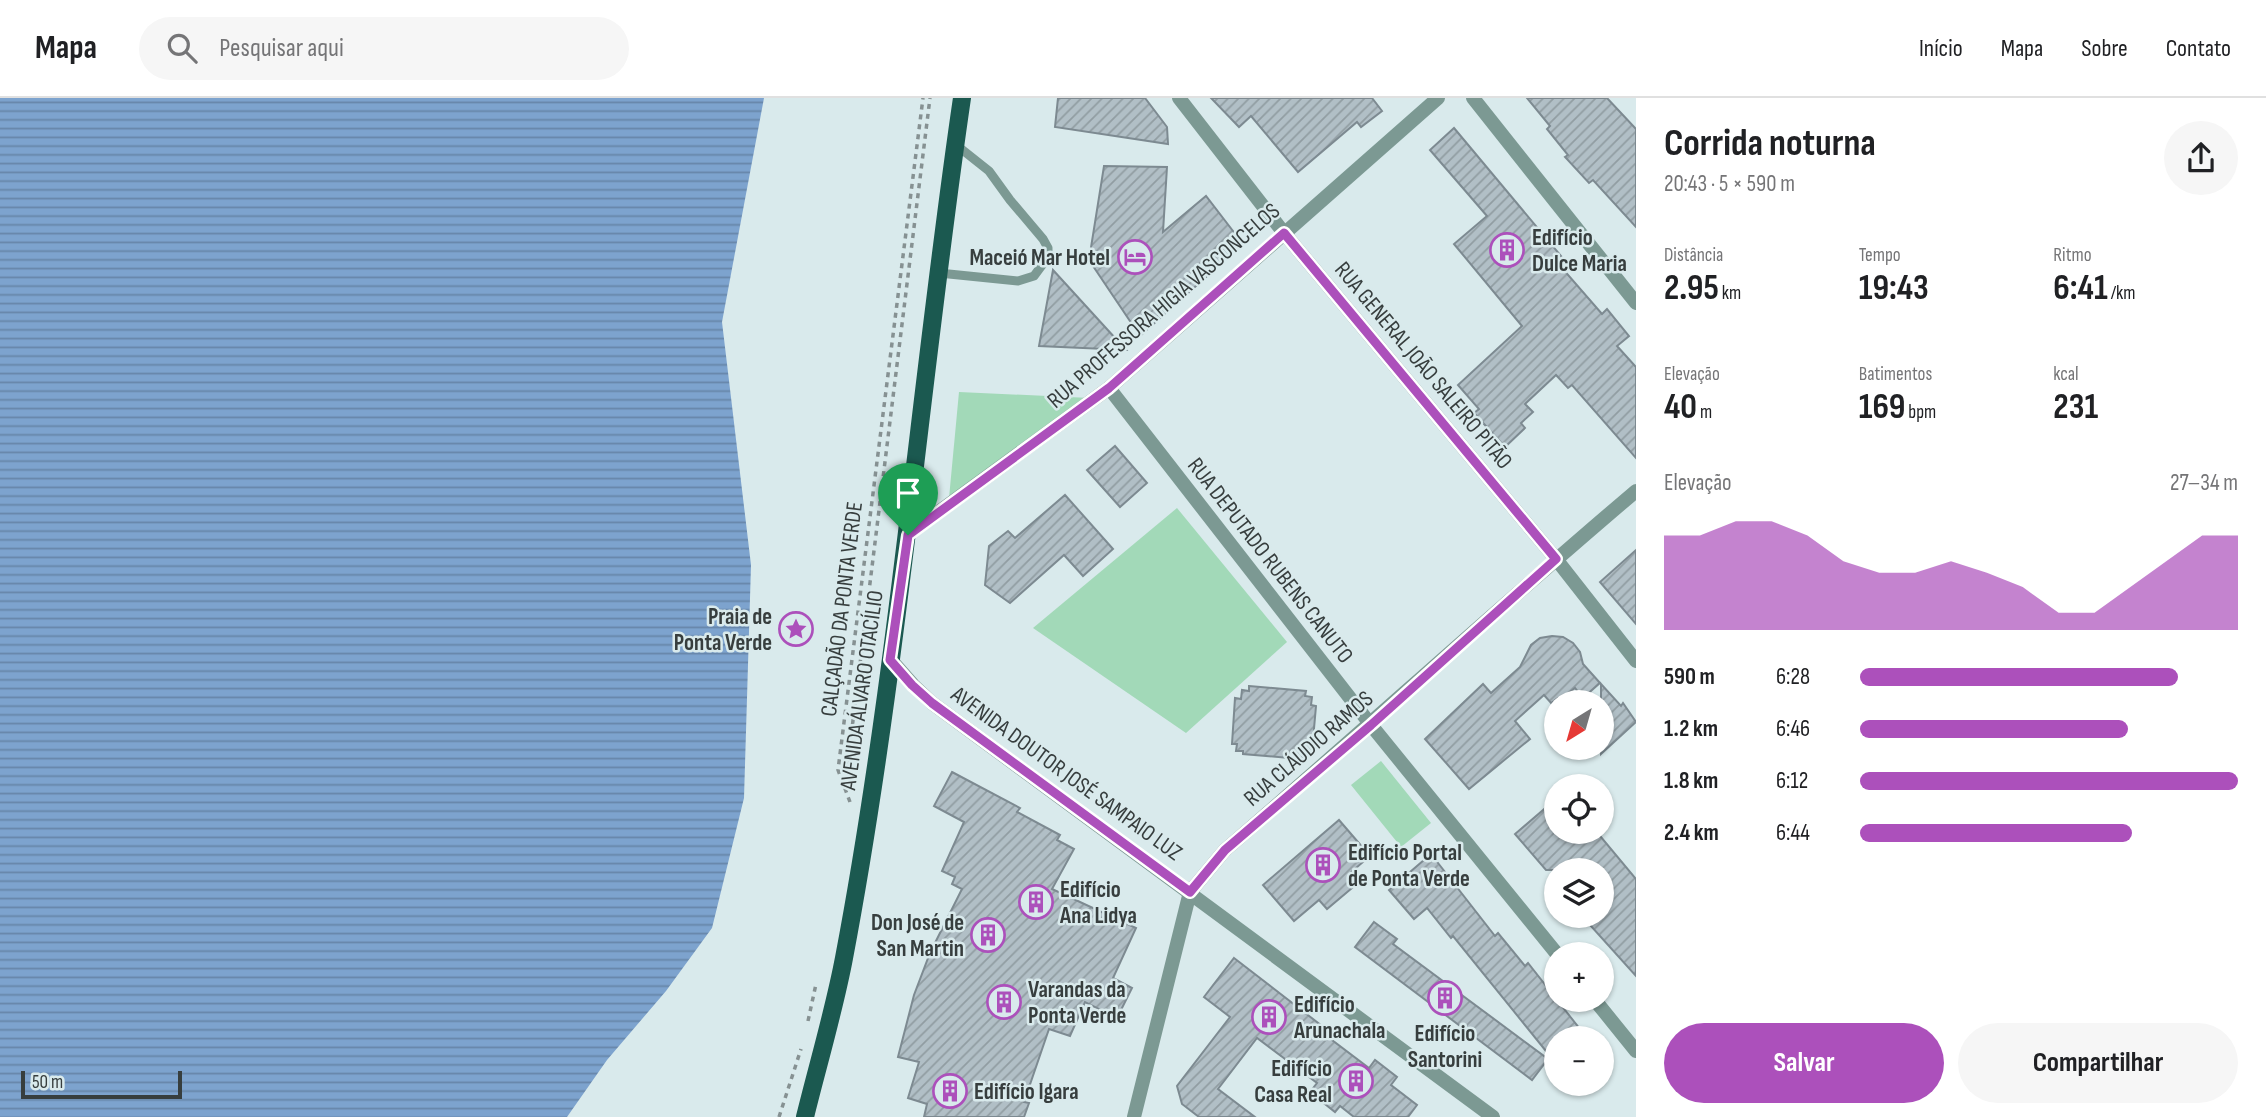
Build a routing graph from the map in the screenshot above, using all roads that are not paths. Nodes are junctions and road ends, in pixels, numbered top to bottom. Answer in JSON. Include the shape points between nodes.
{"nodes":[{"id":1,"x":962,"y":98,"type":"edge"},
{"id":2,"x":1179,"y":98,"type":"edge"},
{"id":3,"x":1438,"y":98,"type":"edge"},
{"id":4,"x":1473,"y":98,"type":"edge"},
{"id":5,"x":955,"y":144,"type":"junction"},
{"id":6,"x":1284,"y":233,"type":"junction"},
{"id":7,"x":939,"y":273,"type":"junction"},
{"id":8,"x":1636,"y":303,"type":"edge"},
{"id":9,"x":1109,"y":388,"type":"junction"},
{"id":10,"x":1636,"y":491,"type":"edge"},
{"id":11,"x":908,"y":535,"type":"junction"},
{"id":12,"x":1556,"y":559,"type":"junction"},
{"id":13,"x":890,"y":660,"type":"junction"},
{"id":14,"x":1636,"y":660,"type":"edge"},
{"id":15,"x":1371,"y":725,"type":"junction"},
{"id":16,"x":1190,"y":892,"type":"junction"},
{"id":17,"x":1547,"y":942,"type":"edge"},
{"id":18,"x":1604,"y":1012,"type":"edge"},
{"id":19,"x":1636,"y":1051,"type":"edge"},
{"id":20,"x":1137,"y":1116,"type":"edge"},
{"id":21,"x":805,"y":1117,"type":"edge"},
{"id":22,"x":1493,"y":1117,"type":"edge"}],
"edges":[{"from":1,"to":5,"type":"main road","name":"AVENIDA ÁLVARO OTACÍLIO"},
{"from":2,"to":6,"type":"street","name":"RUA GENERAL JOÃO SALEIRO PITÃO"},
{"from":3,"to":6,"type":"street","name":"RUA PROFESSORA HIGIA VASCONCELOS"},
{"from":4,"to":8,"type":"street"},
{"from":5,"to":7,"type":"main road","name":"AVENIDA ÁLVARO OTACÍLIO"},
{"from":5,"to":7,"type":"lane","via":[[989,171],[1044,239],[1048,257],[1034,276],[1018,281]]},
{"from":6,"to":9,"type":"street","name":"RUA PROFESSORA HIGIA VASCONCELOS"},
{"from":6,"to":12,"type":"street","name":"RUA GENERAL JOÃO SALEIRO PITÃO"},
{"from":7,"to":11,"type":"main road","name":"AVENIDA ÁLVARO OTACÍLIO"},
{"from":9,"to":11,"type":"street","name":"RUA PROFESSORA HIGIA VASCONCELOS"},
{"from":9,"to":15,"type":"street","name":"RUA DEPUTADO RUBENS CANUTO"},
{"from":10,"to":12,"type":"street","name":"RUA CLÁUDIO RAMOS"},
{"from":11,"to":13,"type":"main road","name":"AVENIDA ÁLVARO OTACÍLIO"},
{"from":12,"to":14,"type":"street","name":"RUA GENERAL JOÃO SALEIRO PITÃO"},
{"from":12,"to":15,"type":"street","name":"RUA CLÁUDIO RAMOS"},
{"from":13,"to":16,"type":"street","name":"AVENIDA DOUTOR JOSÉ SAMPAIO LUZ","via":[[932,703]]},
{"from":13,"to":21,"type":"main road","name":"AVENIDA ÁLVARO OTACÍLIO","via":[[844,961]]},
{"from":15,"to":16,"type":"street","name":"RUA CLÁUDIO RAMOS","via":[[1225,850]]},
{"from":15,"to":17,"type":"street","name":"RUA DEPUTADO RUBENS CANUTO"},
{"from":16,"to":20,"type":"street","name":"RUA CLÁUDIO RAMOS"},
{"from":16,"to":22,"type":"street","name":"AVENIDA DOUTOR JOSÉ SAMPAIO LUZ"},
{"from":18,"to":19,"type":"street"}]}
